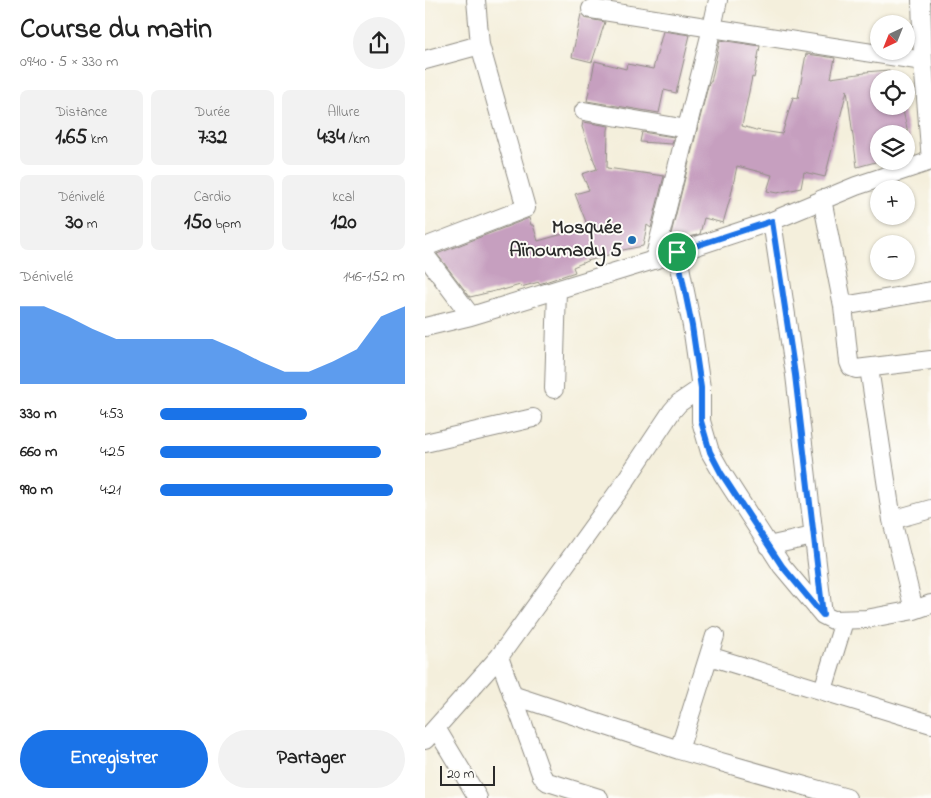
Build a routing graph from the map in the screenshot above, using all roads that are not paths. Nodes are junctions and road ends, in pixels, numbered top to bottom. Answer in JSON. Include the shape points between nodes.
{"nodes":[{"id":1,"x":476,"y":0,"type":"edge"},
{"id":2,"x":718,"y":0,"type":"edge"},
{"id":3,"x":921,"y":0,"type":"edge"},
{"id":4,"x":591,"y":9,"type":"dead end"},
{"id":5,"x":712,"y":28,"type":"junction"},
{"id":6,"x":480,"y":45,"type":"junction"},
{"id":7,"x":425,"y":60,"type":"edge"},
{"id":8,"x":923,"y":61,"type":"junction"},
{"id":9,"x":585,"y":111,"type":"dead end"},
{"id":10,"x":687,"y":129,"type":"junction"},
{"id":11,"x":931,"y":161,"type":"edge"},
{"id":12,"x":822,"y":199,"type":"junction"},
{"id":13,"x":772,"y":221,"type":"junction"},
{"id":14,"x":425,"y":247,"type":"edge"},
{"id":15,"x":677,"y":252,"type":"junction"},
{"id":16,"x":425,"y":255,"type":"edge"},
{"id":17,"x":654,"y":260,"type":"junction"},
{"id":18,"x":557,"y":290,"type":"junction"},
{"id":19,"x":931,"y":291,"type":"edge"},
{"id":20,"x":843,"y":306,"type":"junction"},
{"id":21,"x":471,"y":316,"type":"junction"},
{"id":22,"x":425,"y":327,"type":"edge"},
{"id":23,"x":931,"y":360,"type":"edge"},
{"id":24,"x":869,"y":368,"type":"junction"},
{"id":25,"x":701,"y":388,"type":"junction"},
{"id":26,"x":554,"y":389,"type":"dead end"},
{"id":27,"x":533,"y":418,"type":"dead end"},
{"id":28,"x":425,"y":443,"type":"edge"},
{"id":29,"x":931,"y":509,"type":"edge"},
{"id":30,"x":892,"y":520,"type":"junction"},
{"id":31,"x":813,"y":536,"type":"junction"},
{"id":32,"x":769,"y":546,"type":"junction"},
{"id":33,"x":931,"y":604,"type":"edge"},
{"id":34,"x":914,"y":610,"type":"junction"},
{"id":35,"x":823,"y":615,"type":"junction"},
{"id":36,"x":845,"y":621,"type":"junction"},
{"id":37,"x":715,"y":636,"type":"dead end"},
{"id":38,"x":709,"y":656,"type":"junction"},
{"id":39,"x":499,"y":657,"type":"junction"},
{"id":40,"x":823,"y":690,"type":"junction"},
{"id":41,"x":512,"y":695,"type":"junction"},
{"id":42,"x":931,"y":724,"type":"edge"},
{"id":43,"x":431,"y":734,"type":"edge"},
{"id":44,"x":679,"y":750,"type":"junction"},
{"id":45,"x":477,"y":798,"type":"edge"},
{"id":46,"x":599,"y":798,"type":"edge"},
{"id":47,"x":847,"y":798,"type":"edge"}],
"edges":[{"from":1,"to":6,"type":"street"},
{"from":2,"to":5,"type":"street"},
{"from":3,"to":8,"type":"street"},
{"from":4,"to":5,"type":"street"},
{"from":5,"to":8,"type":"street"},
{"from":5,"to":10,"type":"street"},
{"from":6,"to":7,"type":"street"},
{"from":6,"to":14,"type":"street","via":[[526,208]]},
{"from":8,"to":11,"type":"street"},
{"from":9,"to":10,"type":"street"},
{"from":10,"to":17,"type":"street"},
{"from":11,"to":12,"type":"street"},
{"from":12,"to":13,"type":"street"},
{"from":12,"to":20,"type":"street"},
{"from":13,"to":15,"type":"street"},
{"from":13,"to":31,"type":"street","via":[[795,375]]},
{"from":15,"to":17,"type":"street"},
{"from":15,"to":25,"type":"street"},
{"from":16,"to":21,"type":"street"},
{"from":17,"to":18,"type":"street"},
{"from":18,"to":21,"type":"street"},
{"from":18,"to":26,"type":"street"},
{"from":19,"to":20,"type":"street"},
{"from":20,"to":24,"type":"street","via":[[851,367]]},
{"from":21,"to":22,"type":"street"},
{"from":23,"to":24,"type":"street"},
{"from":24,"to":30,"type":"street"},
{"from":25,"to":32,"type":"street","via":[[701,421],[710,452]]},
{"from":25,"to":39,"type":"street","via":[[679,403],[665,421]]},
{"from":27,"to":28,"type":"street"},
{"from":29,"to":30,"type":"street"},
{"from":30,"to":34,"type":"street"},
{"from":31,"to":32,"type":"street"},
{"from":31,"to":35,"type":"street"},
{"from":32,"to":35,"type":"street"},
{"from":33,"to":34,"type":"street"},
{"from":34,"to":36,"type":"street"},
{"from":35,"to":36,"type":"street"},
{"from":36,"to":40,"type":"street"},
{"from":37,"to":38,"type":"street"},
{"from":38,"to":40,"type":"street"},
{"from":38,"to":44,"type":"street"},
{"from":39,"to":41,"type":"street"},
{"from":39,"to":43,"type":"street"},
{"from":40,"to":42,"type":"street"},
{"from":41,"to":44,"type":"street"},
{"from":41,"to":46,"type":"street","via":[[544,779]]},
{"from":43,"to":45,"type":"street"},
{"from":44,"to":47,"type":"street"}]}
